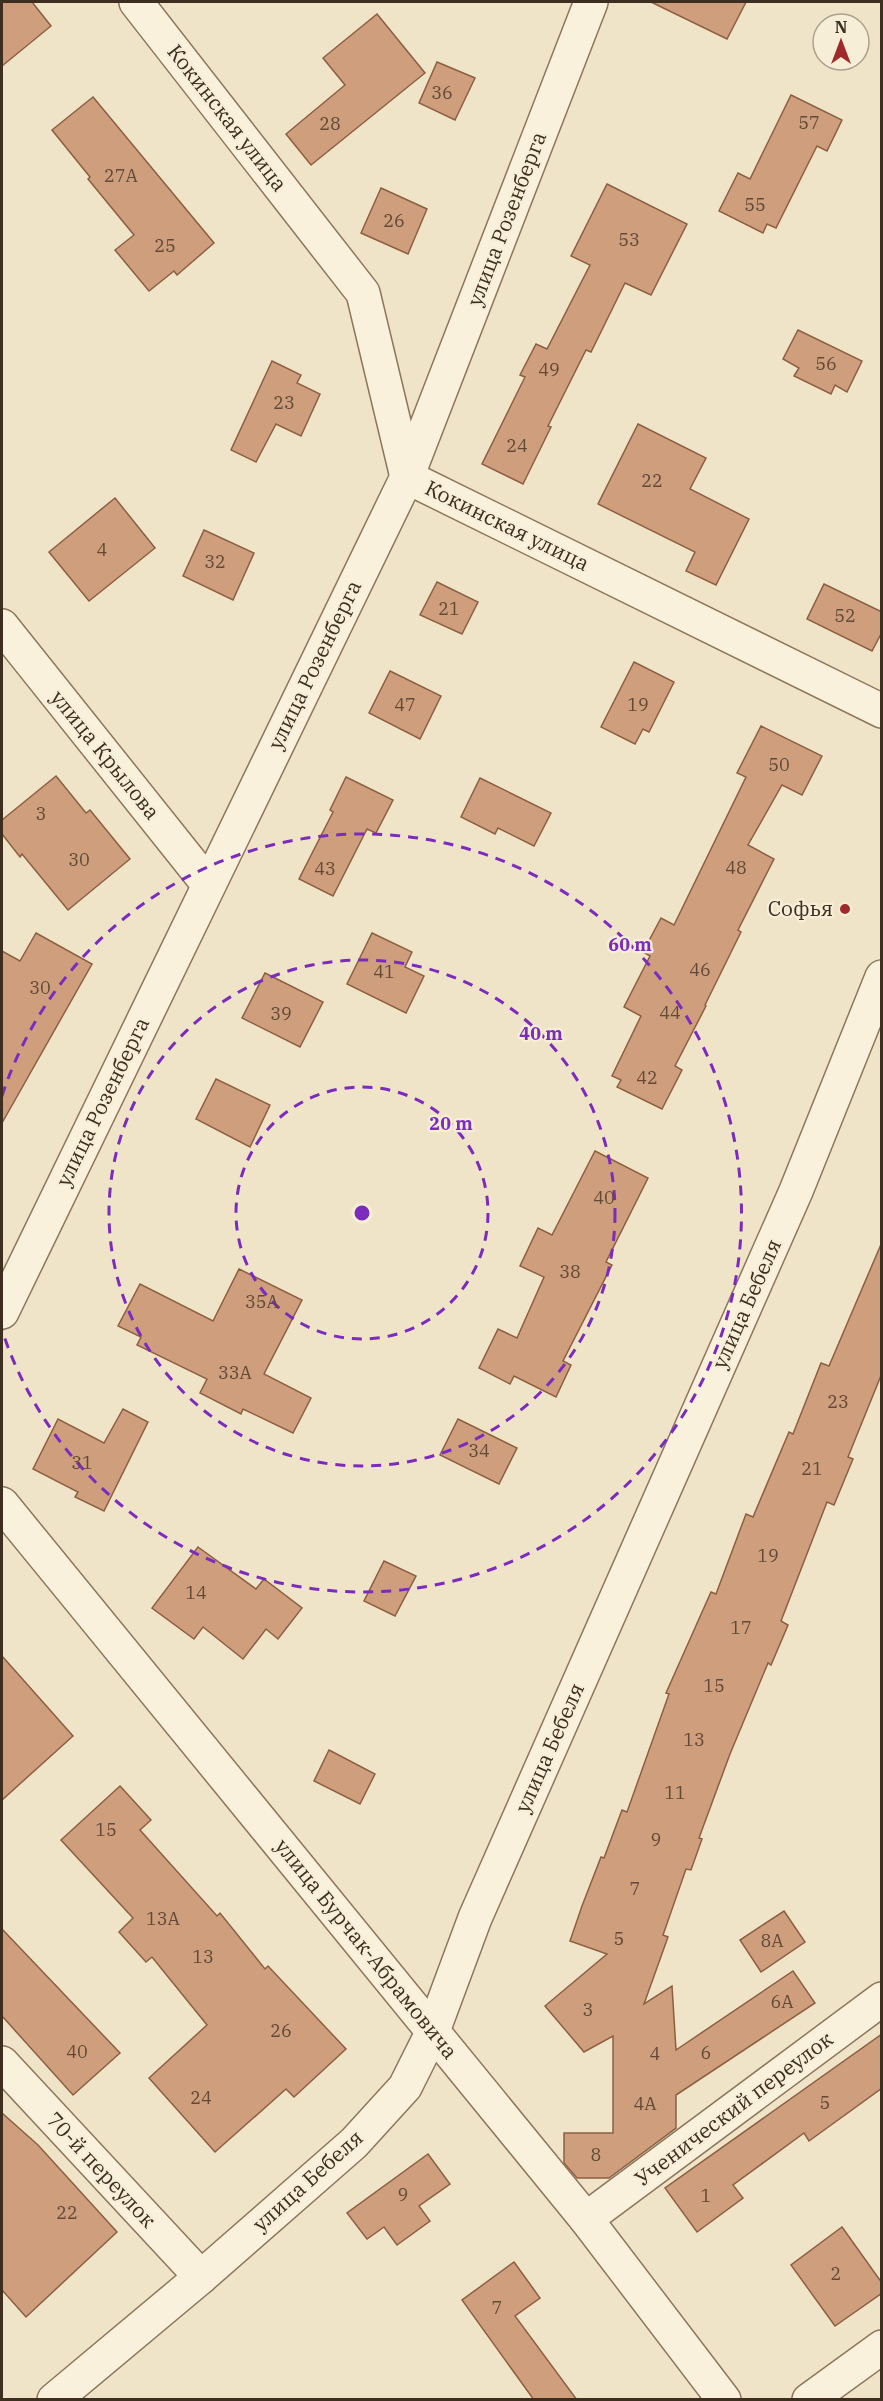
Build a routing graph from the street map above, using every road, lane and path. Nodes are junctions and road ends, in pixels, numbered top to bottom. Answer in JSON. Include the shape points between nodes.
{"nodes":[{"id":1,"x":136,"y":2,"type":"edge"},
{"id":2,"x":591,"y":2,"type":"edge"},
{"id":3,"x":407,"y":477,"type":"junction"},
{"id":4,"x":2,"y":626,"type":"edge"},
{"id":5,"x":882,"y":711,"type":"edge"},
{"id":6,"x":208,"y":884,"type":"junction"},
{"id":7,"x":882,"y":977,"type":"edge"},
{"id":8,"x":2,"y":1312,"type":"edge"},
{"id":9,"x":2,"y":1504,"type":"edge"},
{"id":10,"x":882,"y":1999,"type":"edge"},
{"id":11,"x":433,"y":2031,"type":"junction"},
{"id":12,"x":2,"y":2062,"type":"edge"},
{"id":13,"x":586,"y":2219,"type":"junction"},
{"id":14,"x":201,"y":2277,"type":"junction"},
{"id":15,"x":882,"y":2347,"type":"edge"},
{"id":16,"x":54,"y":2400,"type":"edge"},
{"id":17,"x":724,"y":2400,"type":"edge"},
{"id":18,"x":810,"y":2400,"type":"edge"}],
"edges":[{"from":1,"to":3,"type":"street","name":"Кокинская улица","via":[[363,293]]},
{"from":2,"to":3,"type":"street","name":"улица Розенберга"},
{"from":3,"to":5,"type":"street","name":"Кокинская улица"},
{"from":3,"to":6,"type":"street","name":"улица Розенберга"},
{"from":4,"to":6,"type":"street","name":"улица Крылова"},
{"from":6,"to":8,"type":"street","name":"улица Розенберга"},
{"from":7,"to":11,"type":"street","name":"улица Бебеля","via":[[796,1191],[475,1918]]},
{"from":9,"to":11,"type":"street","name":"улица Бурчак-Абрамовича"},
{"from":10,"to":13,"type":"street","name":"Ученический переулок"},
{"from":11,"to":13,"type":"street","name":"улица Бурчак-Абрамовича"},
{"from":11,"to":14,"type":"street","name":"улица Бебеля","via":[[405,2087],[354,2143]]},
{"from":12,"to":14,"type":"street","name":"70-й переулок"},
{"from":13,"to":17,"type":"street","name":"улица Бурчак-Абрамовича"},
{"from":14,"to":16,"type":"street","name":"улица Бебеля"},
{"from":15,"to":18,"type":"street"}]}
